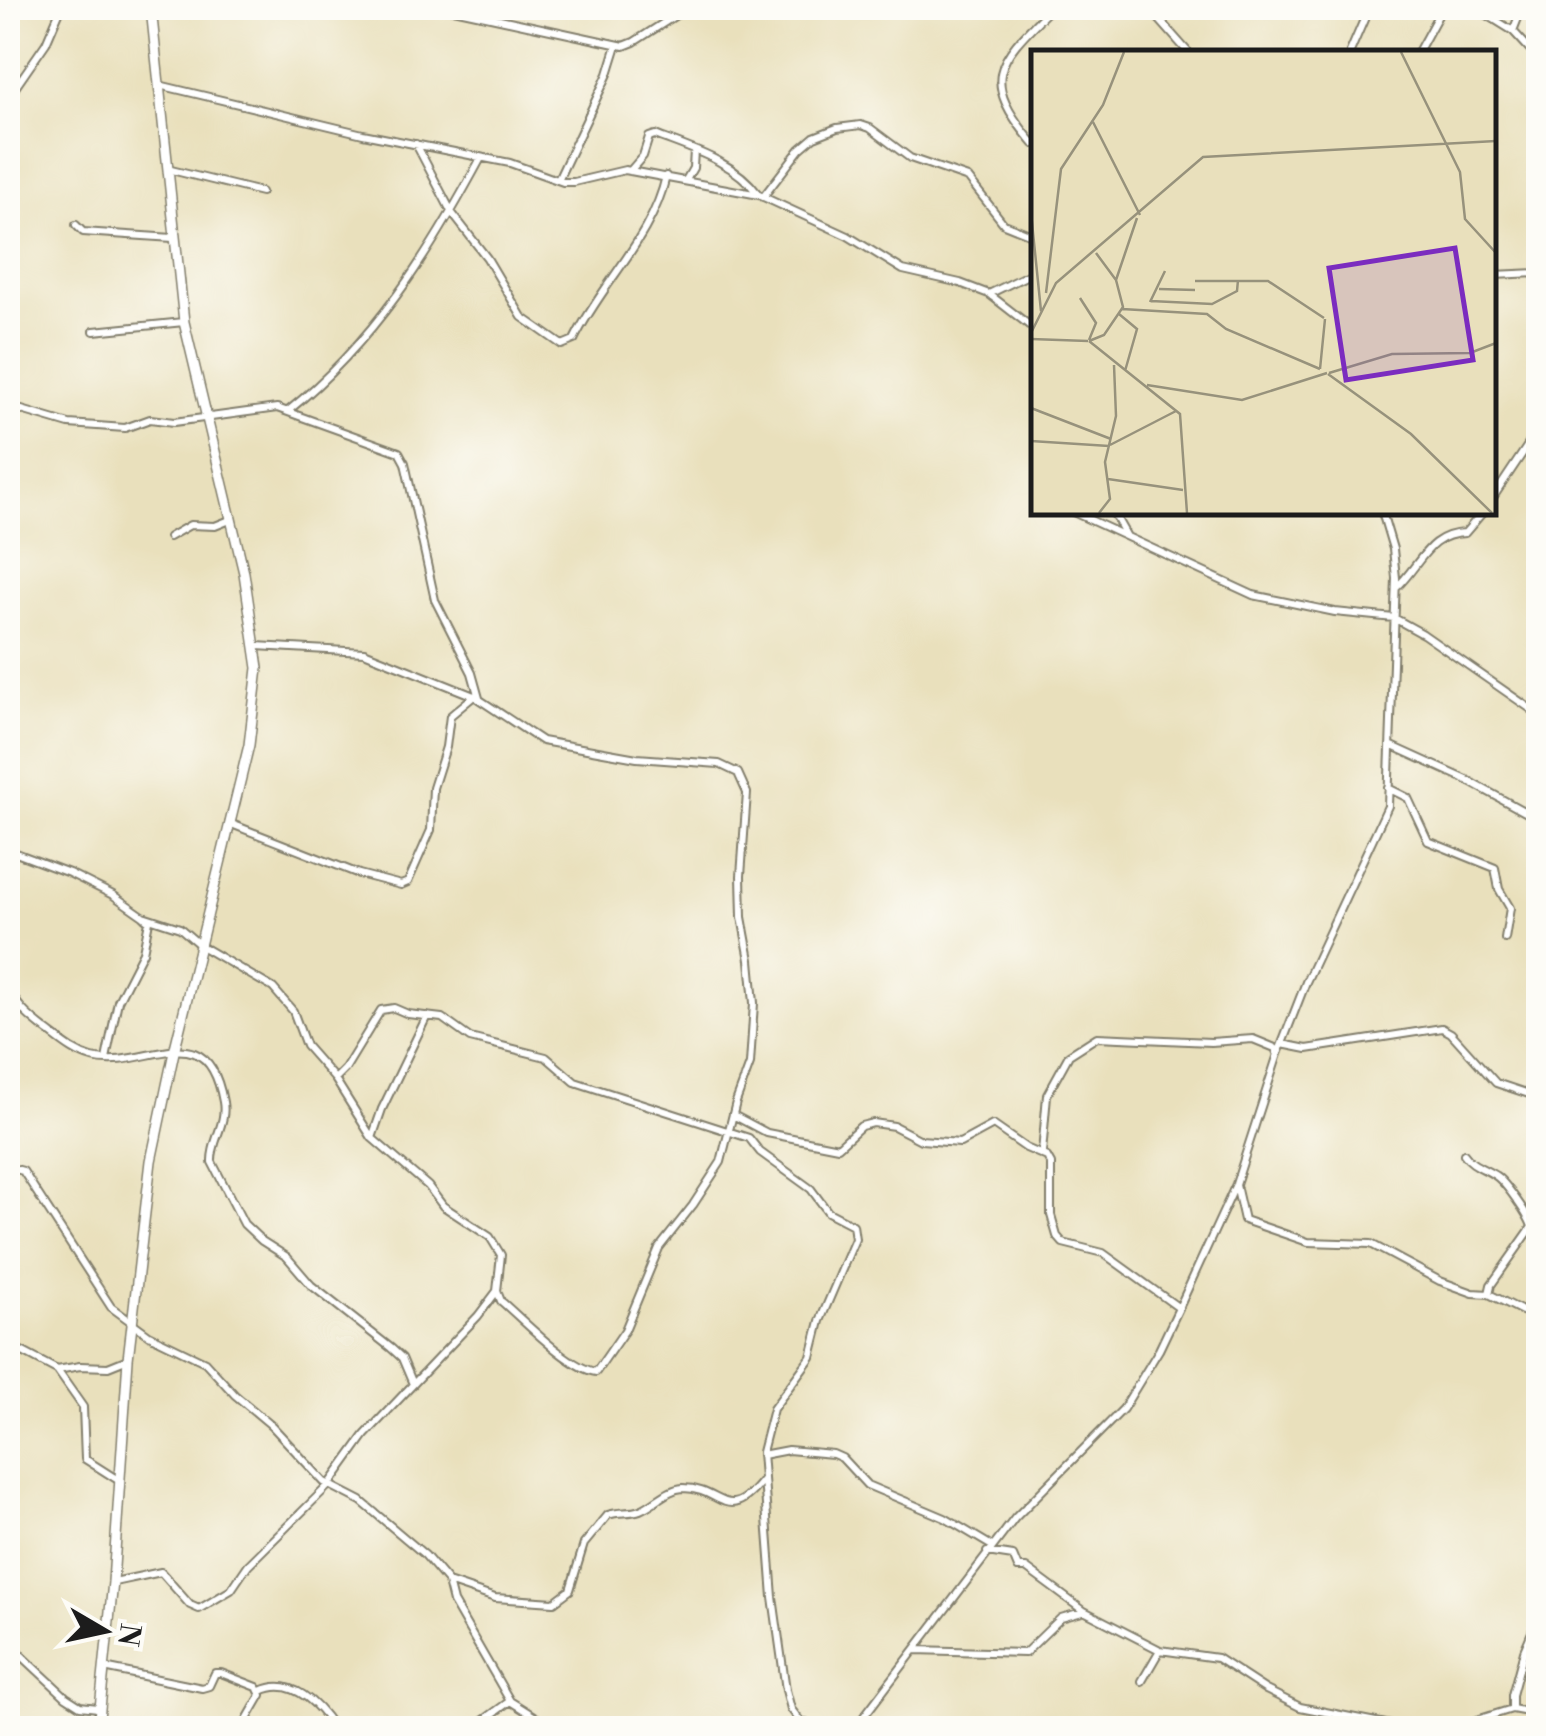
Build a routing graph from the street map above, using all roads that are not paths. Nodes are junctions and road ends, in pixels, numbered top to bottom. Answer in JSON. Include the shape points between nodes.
{"nodes":[{"id":1,"x":60,"y":8,"type":"edge"},
{"id":2,"x":151,"y":8,"type":"edge"},
{"id":3,"x":449,"y":8,"type":"edge"},
{"id":4,"x":687,"y":8,"type":"edge"},
{"id":5,"x":1051,"y":8,"type":"edge"},
{"id":6,"x":1150,"y":8,"type":"edge"},
{"id":7,"x":1369,"y":8,"type":"edge"},
{"id":8,"x":1442,"y":8,"type":"edge"},
{"id":9,"x":1476,"y":8,"type":"edge"},
{"id":10,"x":1522,"y":8,"type":"edge"},
{"id":11,"x":1513,"y":31,"type":"junction"},
{"id":12,"x":617,"y":46,"type":"junction"},
{"id":13,"x":1186,"y":50,"type":"edge"},
{"id":14,"x":1351,"y":50,"type":"edge"},
{"id":15,"x":1419,"y":50,"type":"edge"},
{"id":16,"x":1538,"y":58,"type":"edge"},
{"id":17,"x":158,"y":85,"type":"junction"},
{"id":18,"x":8,"y":98,"type":"edge"},
{"id":19,"x":1031,"y":140,"type":"edge"},
{"id":20,"x":415,"y":143,"type":"junction"},
{"id":21,"x":694,"y":150,"type":"junction"},
{"id":22,"x":481,"y":158,"type":"junction"},
{"id":23,"x":166,"y":168,"type":"junction"},
{"id":24,"x":630,"y":171,"type":"junction"},
{"id":25,"x":666,"y":176,"type":"junction"},
{"id":26,"x":558,"y":180,"type":"junction"},
{"id":27,"x":686,"y":180,"type":"junction"},
{"id":28,"x":261,"y":192,"type":"dead end"},
{"id":29,"x":761,"y":196,"type":"junction"},
{"id":30,"x":452,"y":212,"type":"junction"},
{"id":31,"x":76,"y":225,"type":"dead end"},
{"id":32,"x":1031,"y":235,"type":"edge"},
{"id":33,"x":173,"y":238,"type":"junction"},
{"id":34,"x":1031,"y":273,"type":"edge"},
{"id":35,"x":1538,"y":273,"type":"edge"},
{"id":36,"x":1496,"y":275,"type":"edge"},
{"id":37,"x":988,"y":294,"type":"junction"},
{"id":38,"x":184,"y":322,"type":"junction"},
{"id":39,"x":1031,"y":327,"type":"edge"},
{"id":40,"x":94,"y":331,"type":"dead end"},
{"id":41,"x":8,"y":406,"type":"edge"},
{"id":42,"x":287,"y":412,"type":"junction"},
{"id":43,"x":207,"y":418,"type":"junction"},
{"id":44,"x":1538,"y":430,"type":"edge"},
{"id":45,"x":1496,"y":493,"type":"edge"},
{"id":46,"x":1080,"y":515,"type":"edge"},
{"id":47,"x":1114,"y":515,"type":"edge"},
{"id":48,"x":1383,"y":515,"type":"edge"},
{"id":49,"x":1480,"y":515,"type":"edge"},
{"id":50,"x":230,"y":520,"type":"junction"},
{"id":51,"x":169,"y":537,"type":"dead end"},
{"id":52,"x":1130,"y":539,"type":"junction"},
{"id":53,"x":1396,"y":588,"type":"junction"},
{"id":54,"x":1394,"y":618,"type":"junction"},
{"id":55,"x":256,"y":646,"type":"junction"},
{"id":56,"x":477,"y":698,"type":"junction"},
{"id":57,"x":1538,"y":714,"type":"edge"},
{"id":58,"x":1390,"y":745,"type":"junction"},
{"id":59,"x":1388,"y":788,"type":"junction"},
{"id":60,"x":1538,"y":818,"type":"edge"},
{"id":61,"x":229,"y":822,"type":"junction"},
{"id":62,"x":8,"y":850,"type":"edge"},
{"id":63,"x":143,"y":916,"type":"junction"},
{"id":64,"x":1505,"y":939,"type":"dead end"},
{"id":65,"x":201,"y":946,"type":"junction"},
{"id":66,"x":8,"y":983,"type":"edge"},
{"id":67,"x":428,"y":1016,"type":"junction"},
{"id":68,"x":1282,"y":1044,"type":"junction"},
{"id":69,"x":174,"y":1052,"type":"junction"},
{"id":70,"x":1278,"y":1054,"type":"junction"},
{"id":71,"x":106,"y":1059,"type":"junction"},
{"id":72,"x":335,"y":1080,"type":"junction"},
{"id":73,"x":1538,"y":1096,"type":"edge"},
{"id":74,"x":733,"y":1115,"type":"junction"},
{"id":75,"x":729,"y":1132,"type":"junction"},
{"id":76,"x":372,"y":1138,"type":"junction"},
{"id":77,"x":1042,"y":1153,"type":"junction"},
{"id":78,"x":1464,"y":1154,"type":"dead end"},
{"id":79,"x":8,"y":1167,"type":"edge"},
{"id":80,"x":1236,"y":1184,"type":"junction"},
{"id":81,"x":497,"y":1291,"type":"junction"},
{"id":82,"x":1489,"y":1294,"type":"junction"},
{"id":83,"x":1179,"y":1308,"type":"junction"},
{"id":84,"x":1538,"y":1319,"type":"edge"},
{"id":85,"x":133,"y":1322,"type":"junction"},
{"id":86,"x":8,"y":1344,"type":"edge"},
{"id":87,"x":128,"y":1359,"type":"junction"},
{"id":88,"x":57,"y":1370,"type":"junction"},
{"id":89,"x":413,"y":1384,"type":"junction"},
{"id":90,"x":762,"y":1454,"type":"junction"},
{"id":91,"x":118,"y":1480,"type":"junction"},
{"id":92,"x":762,"y":1481,"type":"junction"},
{"id":93,"x":329,"y":1485,"type":"junction"},
{"id":94,"x":989,"y":1550,"type":"junction"},
{"id":95,"x":113,"y":1582,"type":"junction"},
{"id":96,"x":448,"y":1582,"type":"junction"},
{"id":97,"x":1084,"y":1611,"type":"junction"},
{"id":98,"x":1538,"y":1618,"type":"edge"},
{"id":99,"x":8,"y":1632,"type":"edge"},
{"id":100,"x":915,"y":1650,"type":"junction"},
{"id":101,"x":1160,"y":1650,"type":"junction"},
{"id":102,"x":104,"y":1668,"type":"junction"},
{"id":103,"x":1142,"y":1681,"type":"dead end"},
{"id":104,"x":261,"y":1691,"type":"junction"},
{"id":105,"x":510,"y":1700,"type":"junction"},
{"id":106,"x":98,"y":1708,"type":"junction"},
{"id":107,"x":1512,"y":1709,"type":"junction"},
{"id":108,"x":1538,"y":1714,"type":"edge"},
{"id":109,"x":98,"y":1728,"type":"edge"},
{"id":110,"x":242,"y":1728,"type":"edge"},
{"id":111,"x":334,"y":1728,"type":"edge"},
{"id":112,"x":473,"y":1728,"type":"edge"},
{"id":113,"x":606,"y":1728,"type":"edge"},
{"id":114,"x":826,"y":1728,"type":"edge"},
{"id":115,"x":854,"y":1728,"type":"edge"},
{"id":116,"x":1406,"y":1728,"type":"edge"},
{"id":117,"x":1452,"y":1728,"type":"edge"}],
"edges":[{"from":1,"to":18,"type":"street","via":[[46,43]]},
{"from":2,"to":17,"type":"main road"},
{"from":3,"to":12,"type":"street"},
{"from":4,"to":12,"type":"street"},
{"from":5,"to":19,"type":"street","via":[[1014,45],[1000,72],[1008,108]]},
{"from":6,"to":13,"type":"street"},
{"from":7,"to":14,"type":"street"},
{"from":8,"to":15,"type":"street"},
{"from":9,"to":11,"type":"street"},
{"from":10,"to":11,"type":"street"},
{"from":11,"to":16,"type":"street"},
{"from":12,"to":26,"type":"street"},
{"from":17,"to":20,"type":"street"},
{"from":17,"to":23,"type":"main road"},
{"from":20,"to":22,"type":"street"},
{"from":20,"to":30,"type":"street"},
{"from":21,"to":24,"type":"street","via":[[652,134]]},
{"from":21,"to":27,"type":"street"},
{"from":21,"to":29,"type":"street","via":[[718,160]]},
{"from":22,"to":26,"type":"street"},
{"from":22,"to":30,"type":"street"},
{"from":23,"to":28,"type":"street"},
{"from":23,"to":33,"type":"main road"},
{"from":24,"to":25,"type":"street"},
{"from":24,"to":26,"type":"street"},
{"from":25,"to":27,"type":"street"},
{"from":25,"to":30,"type":"street","via":[[653,215],[570,344],[555,342],[522,317]]},
{"from":27,"to":29,"type":"street"},
{"from":29,"to":32,"type":"street","via":[[814,137],[862,125],[910,158],[968,178],[1004,224]]},
{"from":29,"to":37,"type":"street","via":[[848,236],[902,270]]},
{"from":30,"to":42,"type":"street","via":[[385,314]]},
{"from":31,"to":33,"type":"street","via":[[82,232]]},
{"from":33,"to":38,"type":"main road"},
{"from":34,"to":37,"type":"street"},
{"from":35,"to":36,"type":"street"},
{"from":37,"to":39,"type":"street"},
{"from":38,"to":40,"type":"street"},
{"from":38,"to":43,"type":"main road"},
{"from":41,"to":43,"type":"street","via":[[105,427]]},
{"from":42,"to":43,"type":"street","via":[[273,408]]},
{"from":42,"to":56,"type":"street","via":[[403,455],[436,600],[472,673]]},
{"from":43,"to":50,"type":"main road"},
{"from":44,"to":45,"type":"street"},
{"from":46,"to":52,"type":"street"},
{"from":47,"to":52,"type":"street"},
{"from":48,"to":53,"type":"street"},
{"from":49,"to":53,"type":"street","via":[[1465,533],[1446,534],[1428,548]]},
{"from":50,"to":51,"type":"street","via":[[190,525]]},
{"from":50,"to":55,"type":"main road"},
{"from":52,"to":54,"type":"street","via":[[1252,595]]},
{"from":53,"to":54,"type":"street"},
{"from":54,"to":57,"type":"street"},
{"from":54,"to":58,"type":"street"},
{"from":55,"to":56,"type":"street","via":[[364,652]]},
{"from":55,"to":61,"type":"main road","via":[[252,728]]},
{"from":56,"to":61,"type":"street","via":[[450,716],[431,830],[408,882],[359,874]]},
{"from":56,"to":74,"type":"street","via":[[535,739],[637,758],[719,764],[744,781],[740,876],[754,1003],[750,1064]]},
{"from":58,"to":59,"type":"street"},
{"from":58,"to":60,"type":"street"},
{"from":59,"to":64,"type":"street","via":[[1408,798],[1428,841],[1495,868],[1510,908]]},
{"from":59,"to":68,"type":"street","via":[[1388,806]]},
{"from":61,"to":65,"type":"main road"},
{"from":62,"to":63,"type":"street","via":[[70,873]]},
{"from":63,"to":65,"type":"street","via":[[180,928]]},
{"from":63,"to":71,"type":"street","via":[[143,952],[118,1001]]},
{"from":65,"to":69,"type":"main road"},
{"from":65,"to":72,"type":"street","via":[[276,991],[306,1046]]},
{"from":66,"to":71,"type":"street","via":[[20,1009],[40,1026],[69,1048]]},
{"from":67,"to":72,"type":"street","via":[[381,1010]]},
{"from":67,"to":75,"type":"street","via":[[447,1020],[470,1038],[546,1057],[575,1082]]},
{"from":67,"to":76,"type":"street"},
{"from":68,"to":70,"type":"street"},
{"from":68,"to":73,"type":"street","via":[[1307,1049],[1442,1028],[1496,1083]]},
{"from":69,"to":71,"type":"street"},
{"from":69,"to":85,"type":"main road","via":[[151,1161]]},
{"from":69,"to":89,"type":"street","via":[[201,1055],[212,1066],[224,1106],[212,1162],[244,1224],[402,1358]]},
{"from":70,"to":77,"type":"street","via":[[1253,1039],[1096,1037],[1069,1055],[1048,1095]]},
{"from":70,"to":80,"type":"street"},
{"from":72,"to":76,"type":"street"},
{"from":74,"to":75,"type":"street"},
{"from":74,"to":77,"type":"street","via":[[767,1134],[838,1147],[873,1123],[926,1141],[960,1144],[993,1125]]},
{"from":75,"to":81,"type":"street","via":[[714,1174],[657,1252],[626,1330],[596,1372],[558,1350]]},
{"from":75,"to":90,"type":"street","via":[[750,1138],[856,1234],[807,1366],[773,1409]]},
{"from":76,"to":81,"type":"street","via":[[443,1206],[494,1241],[501,1261]]},
{"from":77,"to":83,"type":"street","via":[[1051,1164],[1051,1215],[1063,1243],[1103,1253]]},
{"from":78,"to":82,"type":"street","via":[[1506,1182],[1532,1227]]},
{"from":79,"to":85,"type":"street","via":[[23,1171],[108,1304]]},
{"from":80,"to":82,"type":"street","via":[[1244,1220],[1308,1242],[1371,1244],[1440,1281]]},
{"from":80,"to":83,"type":"street"},
{"from":81,"to":89,"type":"street"},
{"from":82,"to":84,"type":"street"},
{"from":83,"to":94,"type":"street","via":[[1123,1408]]},
{"from":85,"to":87,"type":"main road"},
{"from":85,"to":93,"type":"street","via":[[204,1362]]},
{"from":86,"to":88,"type":"street"},
{"from":87,"to":88,"type":"street"},
{"from":87,"to":91,"type":"main road"},
{"from":88,"to":91,"type":"street","via":[[83,1407],[85,1459]]},
{"from":89,"to":93,"type":"street"},
{"from":90,"to":92,"type":"street"},
{"from":90,"to":94,"type":"street","via":[[833,1454],[867,1486],[945,1518]]},
{"from":91,"to":95,"type":"main road"},
{"from":92,"to":96,"type":"street","via":[[740,1502],[683,1488],[639,1510],[608,1515],[584,1544],[570,1590],[554,1602],[496,1598]]},
{"from":92,"to":114,"type":"street","via":[[788,1701],[800,1722]]},
{"from":93,"to":95,"type":"street","via":[[231,1590],[205,1607],[190,1605],[162,1572]]},
{"from":93,"to":96,"type":"street","via":[[352,1494],[402,1533]]},
{"from":94,"to":97,"type":"street","via":[[1012,1556],[1018,1568]]},
{"from":94,"to":100,"type":"street"},
{"from":95,"to":102,"type":"main road"},
{"from":96,"to":105,"type":"street","via":[[452,1602]]},
{"from":97,"to":100,"type":"street","via":[[1062,1618],[1025,1652]]},
{"from":97,"to":101,"type":"street"},
{"from":98,"to":107,"type":"street"},
{"from":99,"to":106,"type":"street","via":[[20,1654],[66,1697]]},
{"from":100,"to":115,"type":"street"},
{"from":101,"to":103,"type":"street"},
{"from":101,"to":116,"type":"street","via":[[1218,1658],[1300,1707]]},
{"from":102,"to":104,"type":"street","via":[[202,1688],[221,1673]]},
{"from":102,"to":106,"type":"main road"},
{"from":104,"to":110,"type":"street"},
{"from":104,"to":111,"type":"street","via":[[287,1685]]},
{"from":105,"to":112,"type":"street"},
{"from":105,"to":113,"type":"street","via":[[548,1725]]},
{"from":106,"to":109,"type":"main road"},
{"from":107,"to":108,"type":"street"},
{"from":107,"to":117,"type":"street"}]}
